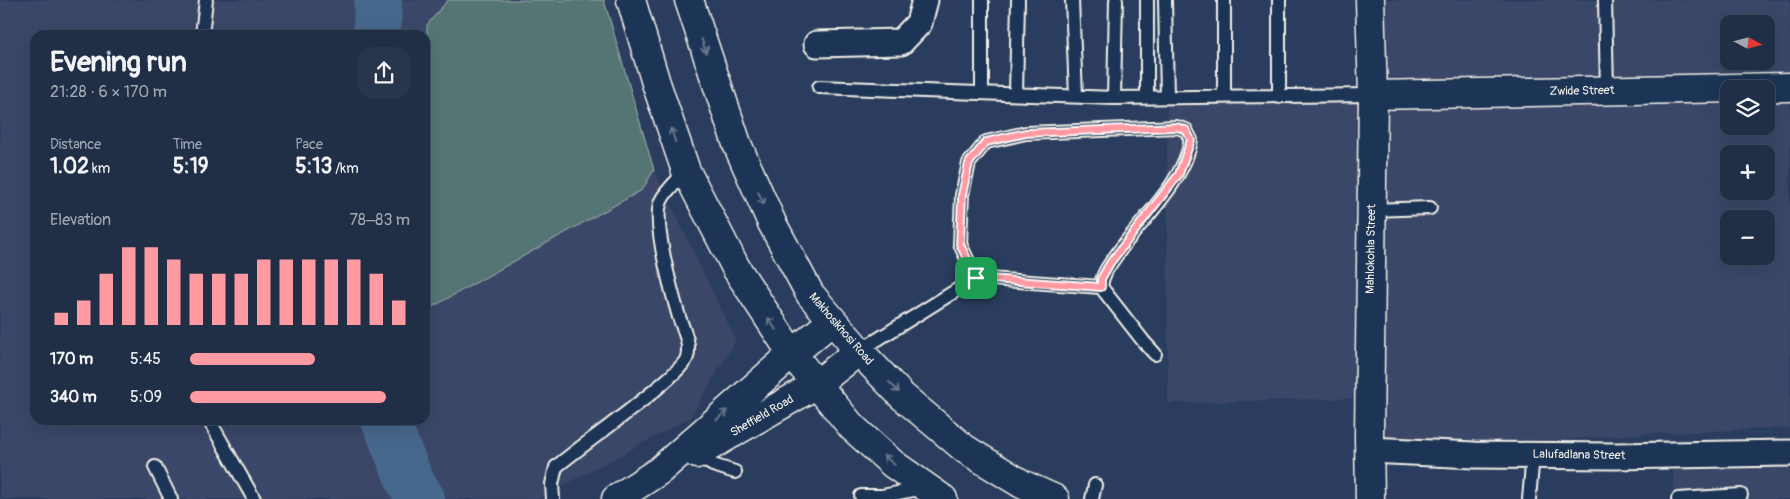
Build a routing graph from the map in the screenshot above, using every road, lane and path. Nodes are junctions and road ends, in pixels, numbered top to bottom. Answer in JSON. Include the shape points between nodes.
{"nodes":[{"id":1,"x":206,"y":0,"type":"edge"},
{"id":2,"x":631,"y":0,"type":"edge"},
{"id":3,"x":689,"y":0,"type":"edge"},
{"id":4,"x":925,"y":0,"type":"edge"},
{"id":5,"x":982,"y":0,"type":"edge"},
{"id":6,"x":1018,"y":0,"type":"edge"},
{"id":7,"x":1072,"y":0,"type":"edge"},
{"id":8,"x":1116,"y":0,"type":"edge"},
{"id":9,"x":1147,"y":0,"type":"edge"},
{"id":10,"x":1165,"y":0,"type":"edge"},
{"id":11,"x":1224,"y":0,"type":"edge"},
{"id":12,"x":1279,"y":0,"type":"edge"},
{"id":13,"x":1370,"y":0,"type":"edge"},
{"id":14,"x":1605,"y":0,"type":"edge"},
{"id":15,"x":203,"y":30,"type":"edge"},
{"id":16,"x":817,"y":44,"type":"dead end"},
{"id":17,"x":819,"y":87,"type":"dead end"},
{"id":18,"x":1790,"y":87,"type":"edge"},
{"id":19,"x":1606,"y":90,"type":"junction"},
{"id":20,"x":982,"y":92,"type":"junction"},
{"id":21,"x":1016,"y":94,"type":"junction"},
{"id":22,"x":1373,"y":95,"type":"junction"},
{"id":23,"x":1076,"y":96,"type":"junction"},
{"id":24,"x":1167,"y":96,"type":"junction"},
{"id":25,"x":1224,"y":96,"type":"junction"},
{"id":26,"x":1147,"y":97,"type":"junction"},
{"id":27,"x":1279,"y":97,"type":"junction"},
{"id":28,"x":1114,"y":98,"type":"junction"},
{"id":29,"x":686,"y":171,"type":"junction"},
{"id":30,"x":1430,"y":208,"type":"dead end"},
{"id":31,"x":1371,"y":210,"type":"junction"},
{"id":32,"x":976,"y":278,"type":"junction"},
{"id":33,"x":1101,"y":287,"type":"junction"},
{"id":34,"x":832,"y":321,"type":"junction"},
{"id":35,"x":859,"y":351,"type":"junction"},
{"id":36,"x":792,"y":354,"type":"junction"},
{"id":37,"x":1155,"y":354,"type":"dead end"},
{"id":38,"x":817,"y":384,"type":"junction"},
{"id":39,"x":211,"y":425,"type":"edge"},
{"id":40,"x":1369,"y":450,"type":"junction"},
{"id":41,"x":1790,"y":452,"type":"edge"},
{"id":42,"x":695,"y":454,"type":"junction"},
{"id":43,"x":1533,"y":454,"type":"junction"},
{"id":44,"x":154,"y":467,"type":"dead end"},
{"id":45,"x":659,"y":471,"type":"junction"},
{"id":46,"x":735,"y":472,"type":"dead end"},
{"id":47,"x":1095,"y":485,"type":"dead end"},
{"id":48,"x":935,"y":493,"type":"edge"},
{"id":49,"x":1741,"y":495,"type":"dead end"},
{"id":50,"x":861,"y":496,"type":"dead end"},
{"id":51,"x":171,"y":499,"type":"edge"},
{"id":52,"x":254,"y":499,"type":"edge"},
{"id":53,"x":553,"y":499,"type":"edge"},
{"id":54,"x":616,"y":499,"type":"edge"},
{"id":55,"x":1055,"y":499,"type":"edge"},
{"id":56,"x":1092,"y":499,"type":"edge"},
{"id":57,"x":1370,"y":499,"type":"edge"},
{"id":58,"x":1529,"y":499,"type":"edge"},
{"id":59,"x":1678,"y":499,"type":"edge"}],
"edges":[{"from":1,"to":15,"type":"lane"},
{"from":29,"to":2,"type":"main road","one_way":true},
{"from":3,"to":34,"type":"main road","name":"Makhosikhosi Road","one_way":true,"via":[[737,144],[772,223],[810,294]]},
{"from":4,"to":16,"type":"street","via":[[919,23],[901,42]]},
{"from":5,"to":20,"type":"lane"},
{"from":6,"to":21,"type":"lane"},
{"from":7,"to":23,"type":"lane"},
{"from":8,"to":28,"type":"lane"},
{"from":9,"to":26,"type":"lane"},
{"from":10,"to":24,"type":"lane"},
{"from":11,"to":25,"type":"lane"},
{"from":12,"to":27,"type":"lane"},
{"from":13,"to":22,"type":"main road","name":"Mahlokohla Street"},
{"from":14,"to":19,"type":"lane"},
{"from":17,"to":20,"type":"lane"},
{"from":18,"to":19,"type":"main road","name":"Zwide Street"},
{"from":19,"to":22,"type":"main road","name":"Zwide Street"},
{"from":20,"to":21,"type":"lane"},
{"from":21,"to":23,"type":"lane"},
{"from":22,"to":27,"type":"lane"},
{"from":22,"to":31,"type":"main road","name":"Mahlokohla Street"},
{"from":23,"to":28,"type":"lane"},
{"from":24,"to":25,"type":"lane"},
{"from":24,"to":26,"type":"lane"},
{"from":25,"to":27,"type":"lane"},
{"from":26,"to":28,"type":"lane"},
{"from":36,"to":29,"type":"main road","one_way":true,"via":[[736,268]]},
{"from":29,"to":53,"type":"lane","via":[[662,200],[659,220],[664,254],[688,345],[687,358],[662,384],[556,467]]},
{"from":30,"to":31,"type":"lane"},
{"from":31,"to":40,"type":"main road","name":"Mahlokohla Street"},
{"from":32,"to":33,"type":"lane"},
{"from":32,"to":33,"type":"lane","via":[[960,244],[962,195],[969,163],[986,142],[1026,133],[1177,127],[1186,130],[1191,140],[1179,174],[1110,263],[1101,279]]},
{"from":32,"to":35,"type":"lane"},
{"from":33,"to":37,"type":"lane"},
{"from":34,"to":35,"type":"main road","name":"Makhosikhosi Road"},
{"from":34,"to":36,"type":"main road","name":"Sheffield Road"},
{"from":35,"to":38,"type":"main road","name":"Sheffield Road"},
{"from":35,"to":55,"type":"main road","name":"Makhosikhosi Road","one_way":true,"via":[[902,396],[965,449],[1022,484]]},
{"from":36,"to":38,"type":"main road"},
{"from":45,"to":36,"type":"main road","name":"Sheffield Road","one_way":true},
{"from":38,"to":42,"type":"main road","name":"Sheffield Road"},
{"from":48,"to":38,"type":"main road","one_way":true,"via":[[893,464],[852,427]]},
{"from":39,"to":52,"type":"lane"},
{"from":40,"to":43,"type":"street","name":"Lalufadlana Street"},
{"from":40,"to":57,"type":"main road","name":"Mahlokohla Street"},
{"from":41,"to":43,"type":"street","name":"Lalufadlana Street","via":[[1615,456]]},
{"from":42,"to":45,"type":"main road","name":"Sheffield Road"},
{"from":42,"to":46,"type":"lane","via":[[713,465]]},
{"from":43,"to":58,"type":"lane"},
{"from":44,"to":51,"type":"lane"},
{"from":45,"to":54,"type":"main road","name":"Sheffield Road"},
{"from":47,"to":56,"type":"lane"},
{"from":48,"to":50,"type":"lane"},
{"from":49,"to":59,"type":"lane"}]}
